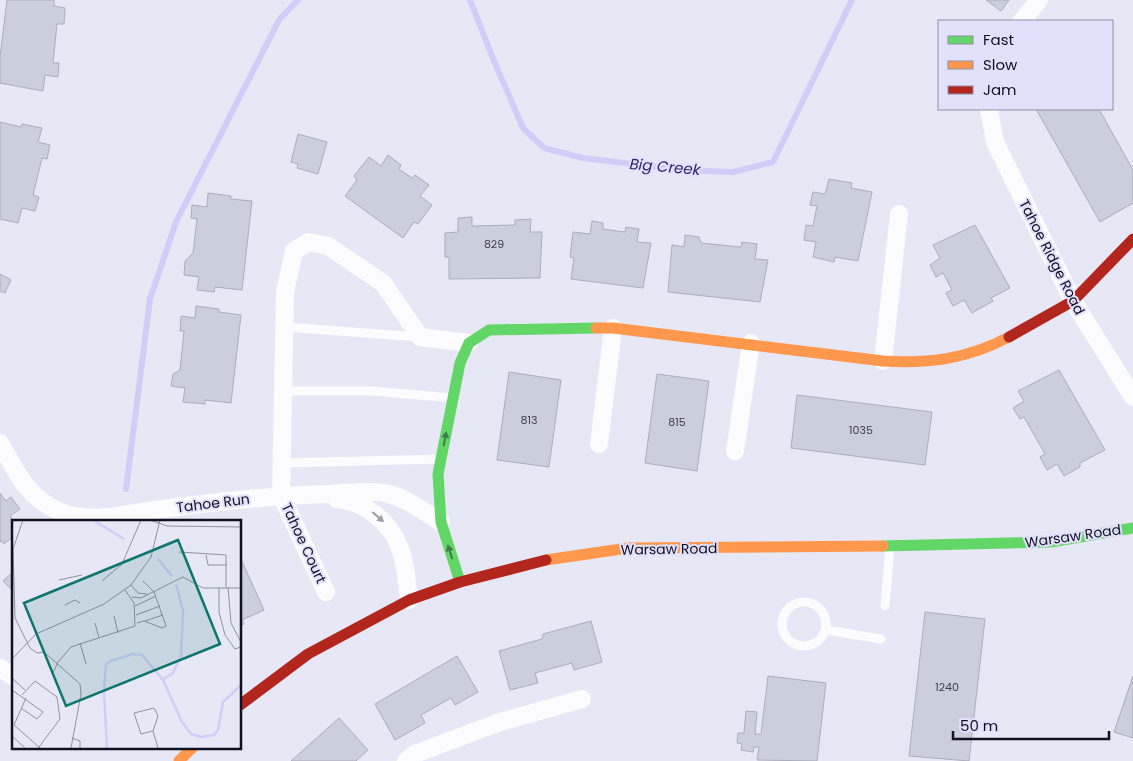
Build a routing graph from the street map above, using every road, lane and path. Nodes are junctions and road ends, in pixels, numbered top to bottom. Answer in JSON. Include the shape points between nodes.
{"nodes":[{"id":1,"x":1038,"y":0,"type":"edge"},
{"id":2,"x":1023,"y":20,"type":"edge"},
{"id":3,"x":989,"y":110,"type":"edge"},
{"id":4,"x":899,"y":214,"type":"dead end"},
{"id":5,"x":1133,"y":239,"type":"edge"},
{"id":6,"x":1073,"y":301,"type":"junction"},
{"id":7,"x":284,"y":327,"type":"junction"},
{"id":8,"x":613,"y":328,"type":"junction"},
{"id":9,"x":420,"y":337,"type":"junction"},
{"id":10,"x":469,"y":343,"type":"junction"},
{"id":11,"x":751,"y":343,"type":"junction"},
{"id":12,"x":883,"y":361,"type":"junction"},
{"id":13,"x":283,"y":391,"type":"junction"},
{"id":14,"x":1133,"y":396,"type":"edge"},
{"id":15,"x":453,"y":398,"type":"junction"},
{"id":16,"x":0,"y":443,"type":"edge"},
{"id":17,"x":599,"y":444,"type":"dead end"},
{"id":18,"x":735,"y":452,"type":"dead end"},
{"id":19,"x":441,"y":459,"type":"junction"},
{"id":20,"x":282,"y":463,"type":"junction"},
{"id":21,"x":281,"y":495,"type":"junction"},
{"id":22,"x":441,"y":522,"type":"junction"},
{"id":23,"x":1133,"y":528,"type":"edge"},
{"id":24,"x":890,"y":546,"type":"junction"},
{"id":25,"x":460,"y":582,"type":"junction"},
{"id":26,"x":326,"y":592,"type":"dead end"},
{"id":27,"x":409,"y":600,"type":"junction"},
{"id":28,"x":885,"y":606,"type":"dead end"},
{"id":29,"x":826,"y":630,"type":"junction"},
{"id":30,"x":881,"y":639,"type":"dead end"},
{"id":31,"x":0,"y":668,"type":"edge"},
{"id":32,"x":12,"y":676,"type":"edge"},
{"id":33,"x":582,"y":699,"type":"dead end"},
{"id":34,"x":241,"y":704,"type":"edge"},
{"id":35,"x":192,"y":748,"type":"edge"},
{"id":36,"x":180,"y":761,"type":"edge"},
{"id":37,"x":406,"y":761,"type":"edge"}],
"edges":[{"from":1,"to":2,"type":"street"},
{"from":3,"to":6,"type":"street","name":"Tahoe Ridge Road","via":[[995,142]]},
{"from":4,"to":12,"type":"street"},
{"from":5,"to":6,"type":"street"},
{"from":6,"to":12,"type":"street","via":[[988,348],[928,362]]},
{"from":6,"to":14,"type":"street","name":"Tahoe Ridge Road"},
{"from":7,"to":9,"type":"lane"},
{"from":7,"to":9,"type":"street","via":[[285,292],[294,251],[309,242],[328,246],[383,283]]},
{"from":7,"to":13,"type":"street"},
{"from":8,"to":10,"type":"street","via":[[489,330]]},
{"from":8,"to":11,"type":"street"},
{"from":8,"to":17,"type":"street"},
{"from":9,"to":10,"type":"street"},
{"from":10,"to":15,"type":"street","via":[[460,363]]},
{"from":11,"to":12,"type":"street"},
{"from":11,"to":18,"type":"street"},
{"from":13,"to":15,"type":"lane","via":[[372,392]]},
{"from":13,"to":20,"type":"street"},
{"from":19,"to":15,"type":"street","one_way":true},
{"from":16,"to":21,"type":"street","name":"Tahoe Run","via":[[24,486],[41,502],[62,513],[80,517],[100,518]]},
{"from":19,"to":20,"type":"lane"},
{"from":19,"to":22,"type":"street","via":[[438,500]]},
{"from":20,"to":21,"type":"street"},
{"from":21,"to":22,"type":"street","name":"Tahoe Run","via":[[384,493],[401,498]]},
{"from":21,"to":26,"type":"street","name":"Tahoe Court"},
{"from":21,"to":27,"type":"street","name":"Tahoe Run","one_way":true,"via":[[341,500],[374,513],[388,527],[400,547]]},
{"from":25,"to":22,"type":"street","one_way":true},
{"from":23,"to":24,"type":"street","name":"Warsaw Road","via":[[1051,542]]},
{"from":24,"to":25,"type":"street","name":"Warsaw Road","via":[[628,548],[543,560]]},
{"from":24,"to":28,"type":"lane"},
{"from":25,"to":27,"type":"street","name":"Warsaw Road"},
{"from":27,"to":34,"type":"street","name":"Warsaw Road","via":[[308,654]]},
{"from":29,"to":29,"type":"lane","via":[[827,622],[820,608],[806,602],[791,606],[783,618],[784,634],[795,645],[818,642]]},
{"from":29,"to":30,"type":"lane"},
{"from":31,"to":32,"type":"street"},
{"from":33,"to":37,"type":"street","via":[[497,723],[415,754]]},
{"from":35,"to":36,"type":"street"}]}
